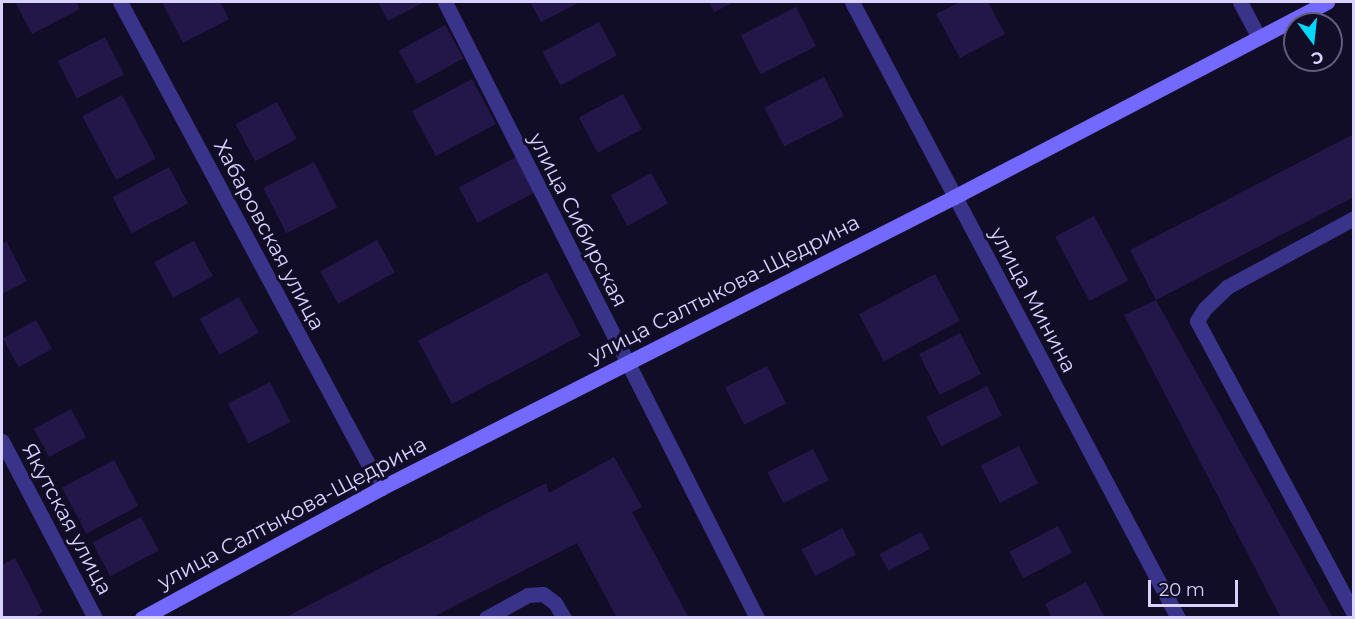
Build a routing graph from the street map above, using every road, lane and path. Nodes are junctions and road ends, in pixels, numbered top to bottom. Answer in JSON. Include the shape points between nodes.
{"nodes":[{"id":1,"x":120,"y":2,"type":"edge"},
{"id":2,"x":445,"y":2,"type":"edge"},
{"id":3,"x":852,"y":2,"type":"edge"},
{"id":4,"x":1240,"y":2,"type":"edge"},
{"id":5,"x":1327,"y":2,"type":"edge"},
{"id":6,"x":1259,"y":37,"type":"junction"},
{"id":7,"x":954,"y":197,"type":"junction"},
{"id":8,"x":1353,"y":218,"type":"edge"},
{"id":9,"x":625,"y":362,"type":"junction"},
{"id":10,"x":2,"y":441,"type":"edge"},
{"id":11,"x":381,"y":488,"type":"junction"},
{"id":12,"x":1353,"y":614,"type":"edge"},
{"id":13,"x":95,"y":618,"type":"edge"},
{"id":14,"x":142,"y":618,"type":"edge"},
{"id":15,"x":486,"y":618,"type":"edge"},
{"id":16,"x":564,"y":618,"type":"edge"},
{"id":17,"x":757,"y":618,"type":"edge"},
{"id":18,"x":1178,"y":618,"type":"edge"}],
"edges":[{"from":1,"to":11,"type":"street","name":"Хабаровская улица"},
{"from":2,"to":9,"type":"street","name":"улица Сибирская"},
{"from":3,"to":7,"type":"street","name":"улица Минина"},
{"from":4,"to":6,"type":"street"},
{"from":5,"to":6,"type":"street","name":"улица Салтыкова-Щедрина"},
{"from":6,"to":7,"type":"street","name":"улица Салтыкова-Щедрина"},
{"from":7,"to":9,"type":"street","name":"улица Салтыкова-Щедрина"},
{"from":7,"to":18,"type":"street","name":"улица Минина"},
{"from":8,"to":12,"type":"street","via":[[1227,287],[1197,321]]},
{"from":9,"to":11,"type":"street","name":"улица Салтыкова-Щедрина"},
{"from":9,"to":17,"type":"street","name":"улица Сибирская"},
{"from":10,"to":13,"type":"street","name":"Якутская улица"},
{"from":11,"to":14,"type":"street","name":"улица Салтыкова-Щедрина"},
{"from":15,"to":16,"type":"street","via":[[528,595],[543,594],[555,603]]}]}
